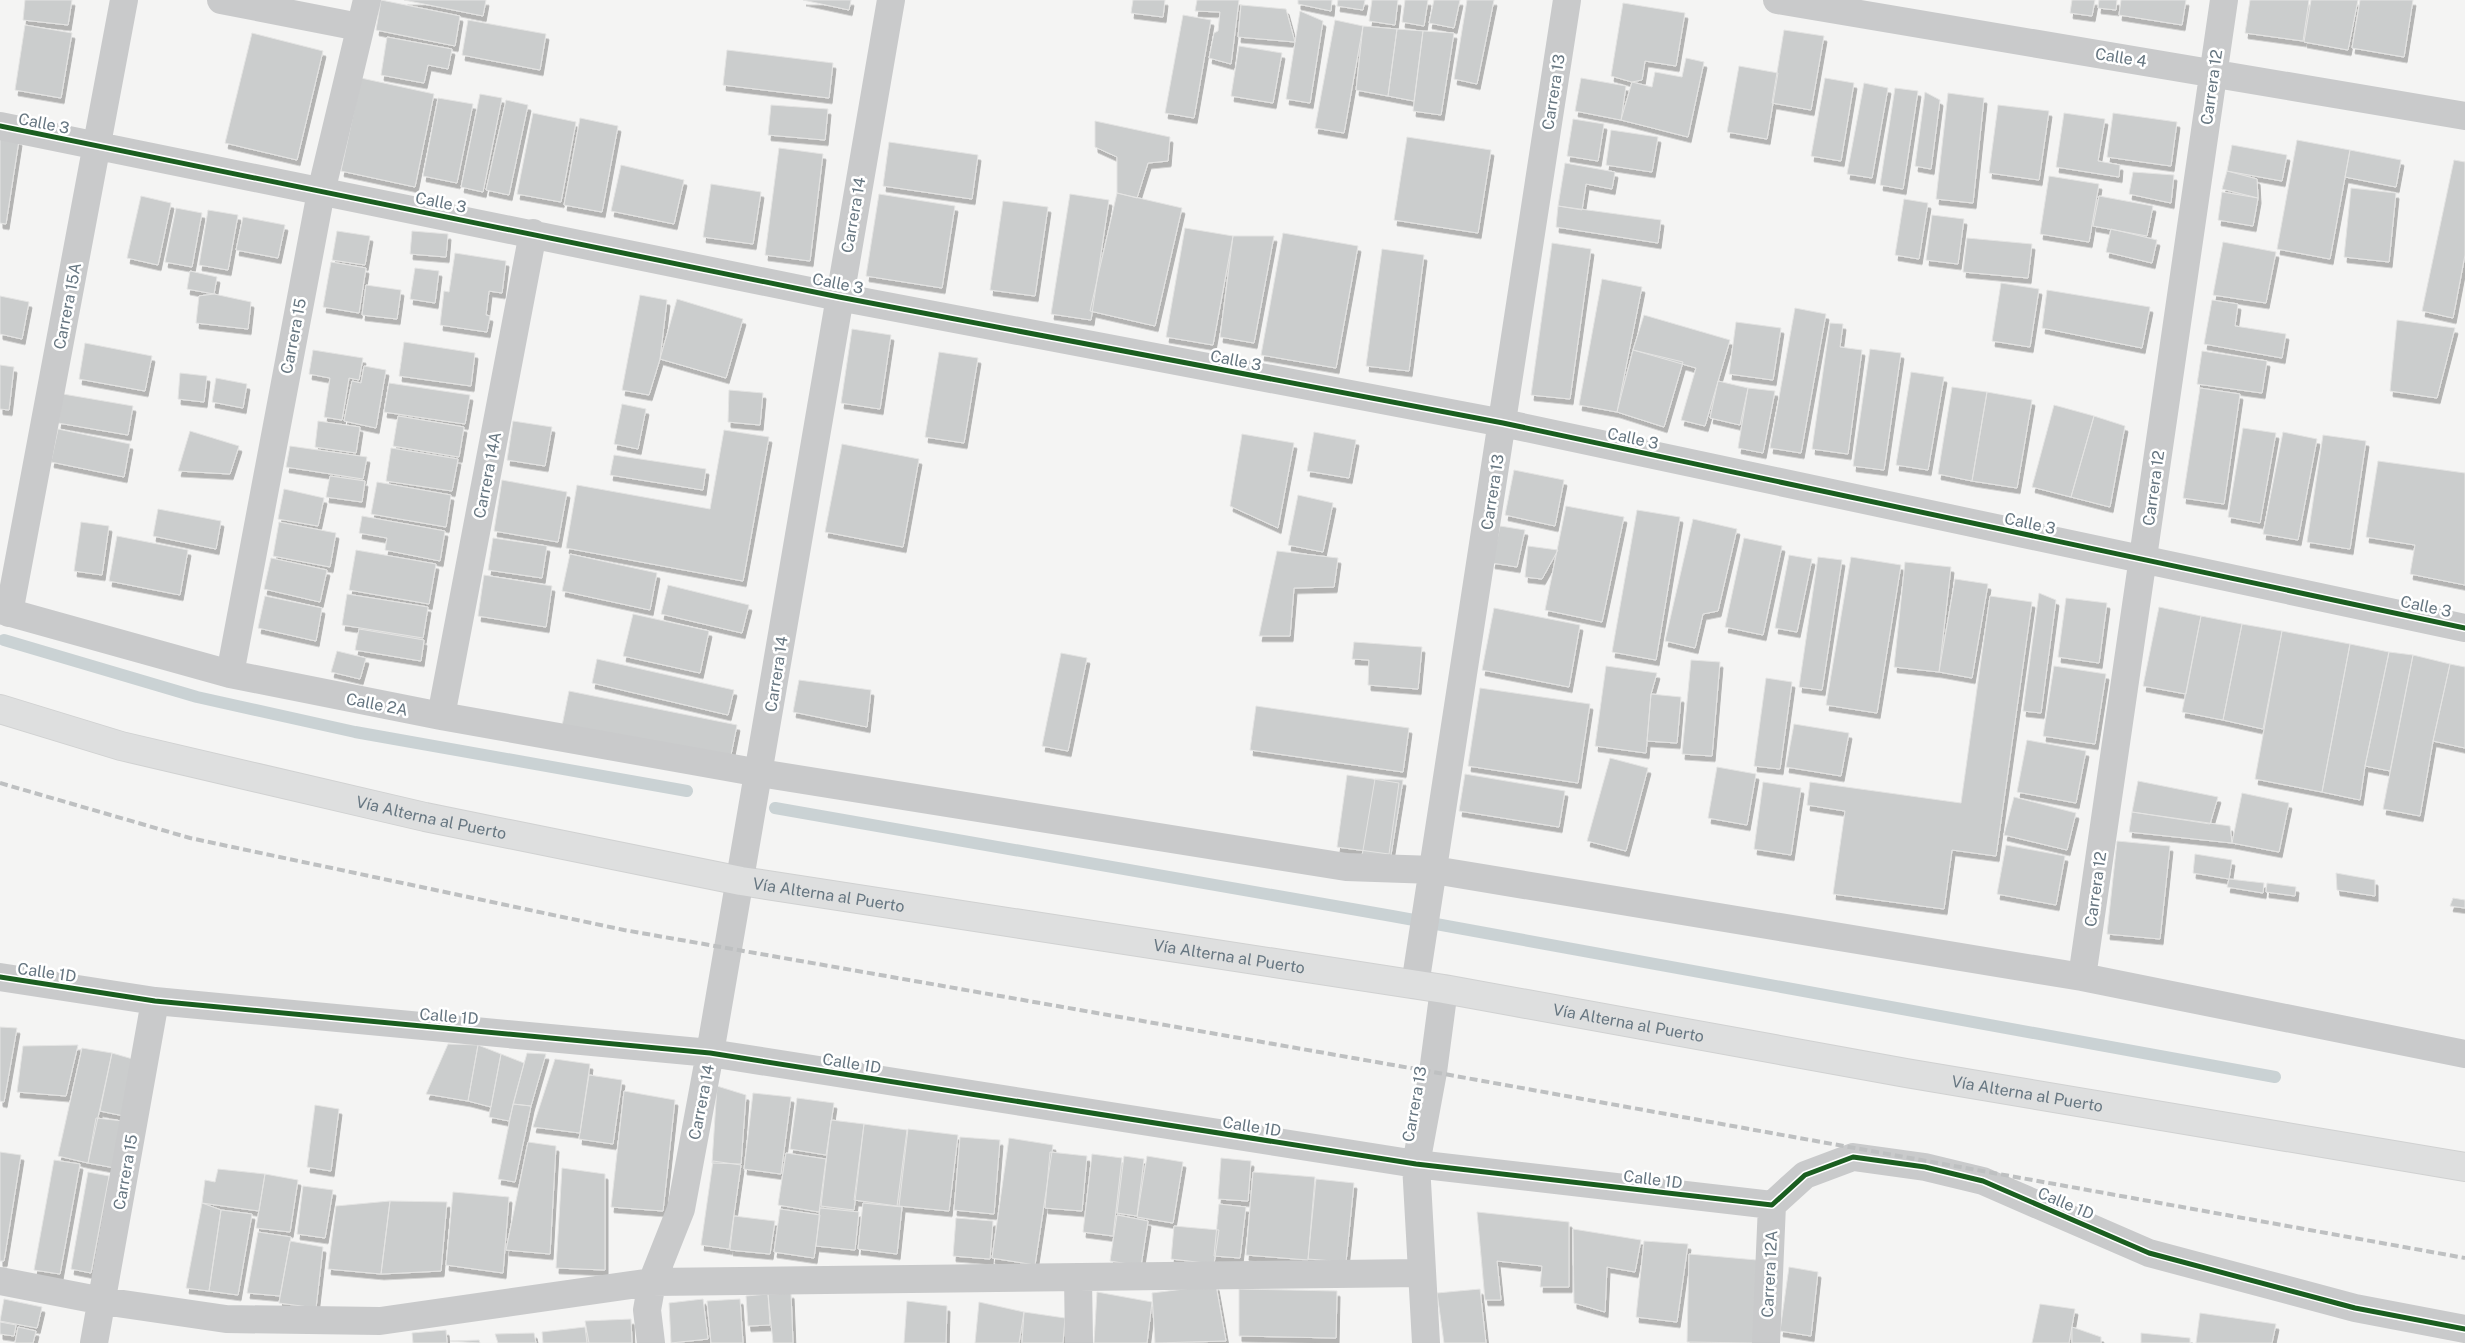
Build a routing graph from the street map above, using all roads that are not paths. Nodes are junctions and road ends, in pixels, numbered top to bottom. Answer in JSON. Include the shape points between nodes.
{"nodes":[{"id":1,"x":124,"y":0,"type":"edge"},
{"id":2,"x":221,"y":0,"type":"edge"},
{"id":3,"x":367,"y":0,"type":"edge"},
{"id":4,"x":891,"y":0,"type":"edge"},
{"id":5,"x":1567,"y":0,"type":"edge"},
{"id":6,"x":1777,"y":0,"type":"edge"},
{"id":7,"x":2224,"y":0,"type":"edge"},
{"id":8,"x":359,"y":27,"type":"junction"},
{"id":9,"x":2214,"y":72,"type":"junction"},
{"id":10,"x":2465,"y":116,"type":"edge"},
{"id":11,"x":0,"y":126,"type":"edge"},
{"id":12,"x":97,"y":146,"type":"junction"},
{"id":13,"x":321,"y":192,"type":"junction"},
{"id":14,"x":533,"y":233,"type":"junction"},
{"id":15,"x":839,"y":297,"type":"junction"},
{"id":16,"x":1503,"y":423,"type":"junction"},
{"id":17,"x":2142,"y":560,"type":"junction"},
{"id":18,"x":4,"y":611,"type":"edge"},
{"id":19,"x":2465,"y":628,"type":"edge"},
{"id":20,"x":230,"y":674,"type":"junction"},
{"id":21,"x":0,"y":709,"type":"edge"},
{"id":22,"x":441,"y":716,"type":"junction"},
{"id":23,"x":758,"y":781,"type":"junction"},
{"id":24,"x":1434,"y":870,"type":"junction"},
{"id":25,"x":741,"y":881,"type":"junction"},
{"id":26,"x":0,"y":977,"type":"edge"},
{"id":27,"x":2082,"y":977,"type":"junction"},
{"id":28,"x":1415,"y":985,"type":"junction"},
{"id":29,"x":1444,"y":989,"type":"junction"},
{"id":30,"x":155,"y":1000,"type":"junction"},
{"id":31,"x":710,"y":1053,"type":"junction"},
{"id":32,"x":2465,"y":1054,"type":"edge"},
{"id":33,"x":1416,"y":1164,"type":"junction"},
{"id":34,"x":2465,"y":1167,"type":"edge"},
{"id":35,"x":1772,"y":1205,"type":"junction"},
{"id":36,"x":1422,"y":1273,"type":"junction"},
{"id":37,"x":1078,"y":1277,"type":"junction"},
{"id":38,"x":0,"y":1281,"type":"edge"},
{"id":39,"x":652,"y":1282,"type":"junction"},
{"id":40,"x":102,"y":1301,"type":"junction"},
{"id":41,"x":2465,"y":1328,"type":"edge"},
{"id":42,"x":382,"y":1332,"type":"edge"},
{"id":43,"x":94,"y":1343,"type":"edge"},
{"id":44,"x":651,"y":1343,"type":"edge"},
{"id":45,"x":1079,"y":1343,"type":"edge"},
{"id":46,"x":1426,"y":1343,"type":"edge"},
{"id":47,"x":1766,"y":1343,"type":"edge"}],
"edges":[{"from":1,"to":12,"type":"street","name":"Carrera 15A"},
{"from":2,"to":8,"type":"street"},
{"from":3,"to":8,"type":"street","name":"Carrera 15"},
{"from":4,"to":15,"type":"street","name":"Carrera 14"},
{"from":5,"to":16,"type":"street","name":"Carrera 13"},
{"from":6,"to":9,"type":"street","name":"Calle 4"},
{"from":7,"to":9,"type":"street","name":"Carrera 12"},
{"from":8,"to":13,"type":"street","name":"Carrera 15"},
{"from":9,"to":10,"type":"street","name":"Calle 4"},
{"from":9,"to":17,"type":"street","name":"Carrera 12"},
{"from":11,"to":12,"type":"street","name":"Calle 3"},
{"from":12,"to":13,"type":"street","name":"Calle 3"},
{"from":12,"to":18,"type":"street","name":"Carrera 15A"},
{"from":13,"to":14,"type":"street","name":"Calle 3"},
{"from":13,"to":20,"type":"street","name":"Carrera 15"},
{"from":14,"to":15,"type":"street","name":"Calle 3"},
{"from":14,"to":22,"type":"street","name":"Carrera 14A"},
{"from":15,"to":16,"type":"street","name":"Calle 3"},
{"from":15,"to":23,"type":"street","name":"Carrera 14"},
{"from":16,"to":17,"type":"street","name":"Calle 3"},
{"from":16,"to":24,"type":"street","name":"Carrera 13"},
{"from":17,"to":19,"type":"street","name":"Calle 3"},
{"from":17,"to":27,"type":"street","name":"Carrera 12"},
{"from":18,"to":20,"type":"street","name":"Calle 2A"},
{"from":20,"to":22,"type":"street","name":"Calle 2A"},
{"from":21,"to":25,"type":"main road","name":"Vía Alterna al Puerto","via":[[121,746],[415,815]]},
{"from":22,"to":23,"type":"street","name":"Calle 2A"},
{"from":23,"to":24,"type":"street","name":"Calle 2A","via":[[1346,867]]},
{"from":23,"to":25,"type":"street","name":"Carrera 14"},
{"from":24,"to":27,"type":"street","name":"Calle 2A"},
{"from":24,"to":28,"type":"street","name":"Carrera 13"},
{"from":25,"to":28,"type":"main road","name":"Vía Alterna al Puerto"},
{"from":25,"to":31,"type":"street","name":"Carrera 14"},
{"from":26,"to":30,"type":"street","name":"Calle 1D"},
{"from":27,"to":32,"type":"street","name":"Calle 2A"},
{"from":28,"to":29,"type":"main road","name":"Vía Alterna al Puerto"},
{"from":29,"to":33,"type":"street","name":"Carrera 13"},
{"from":29,"to":34,"type":"main road","name":"Vía Alterna al Puerto","via":[[1906,1073]]},
{"from":30,"to":31,"type":"street","name":"Calle 1D"},
{"from":30,"to":40,"type":"street","name":"Carrera 15"},
{"from":31,"to":33,"type":"street","name":"Calle 1D"},
{"from":31,"to":39,"type":"street","name":"Carrera 14","via":[[681,1209]]},
{"from":33,"to":35,"type":"street","name":"Calle 1D"},
{"from":33,"to":36,"type":"street","name":"Carrera 13"},
{"from":35,"to":41,"type":"street","name":"Calle 1D","via":[[1805,1175],[1853,1157],[1925,1167],[1983,1181],[2149,1253],[2355,1308]]},
{"from":35,"to":47,"type":"street","name":"Carrera 12A"},
{"from":36,"to":37,"type":"street"},
{"from":36,"to":46,"type":"street","name":"Carrera 13"},
{"from":37,"to":39,"type":"street"},
{"from":37,"to":45,"type":"street"},
{"from":38,"to":40,"type":"street"},
{"from":39,"to":42,"type":"street"},
{"from":39,"to":44,"type":"street","name":"Carrera 14","via":[[647,1310]]},
{"from":40,"to":42,"type":"street","via":[[226,1319]]},
{"from":40,"to":43,"type":"street","name":"Carrera 15"}]}
